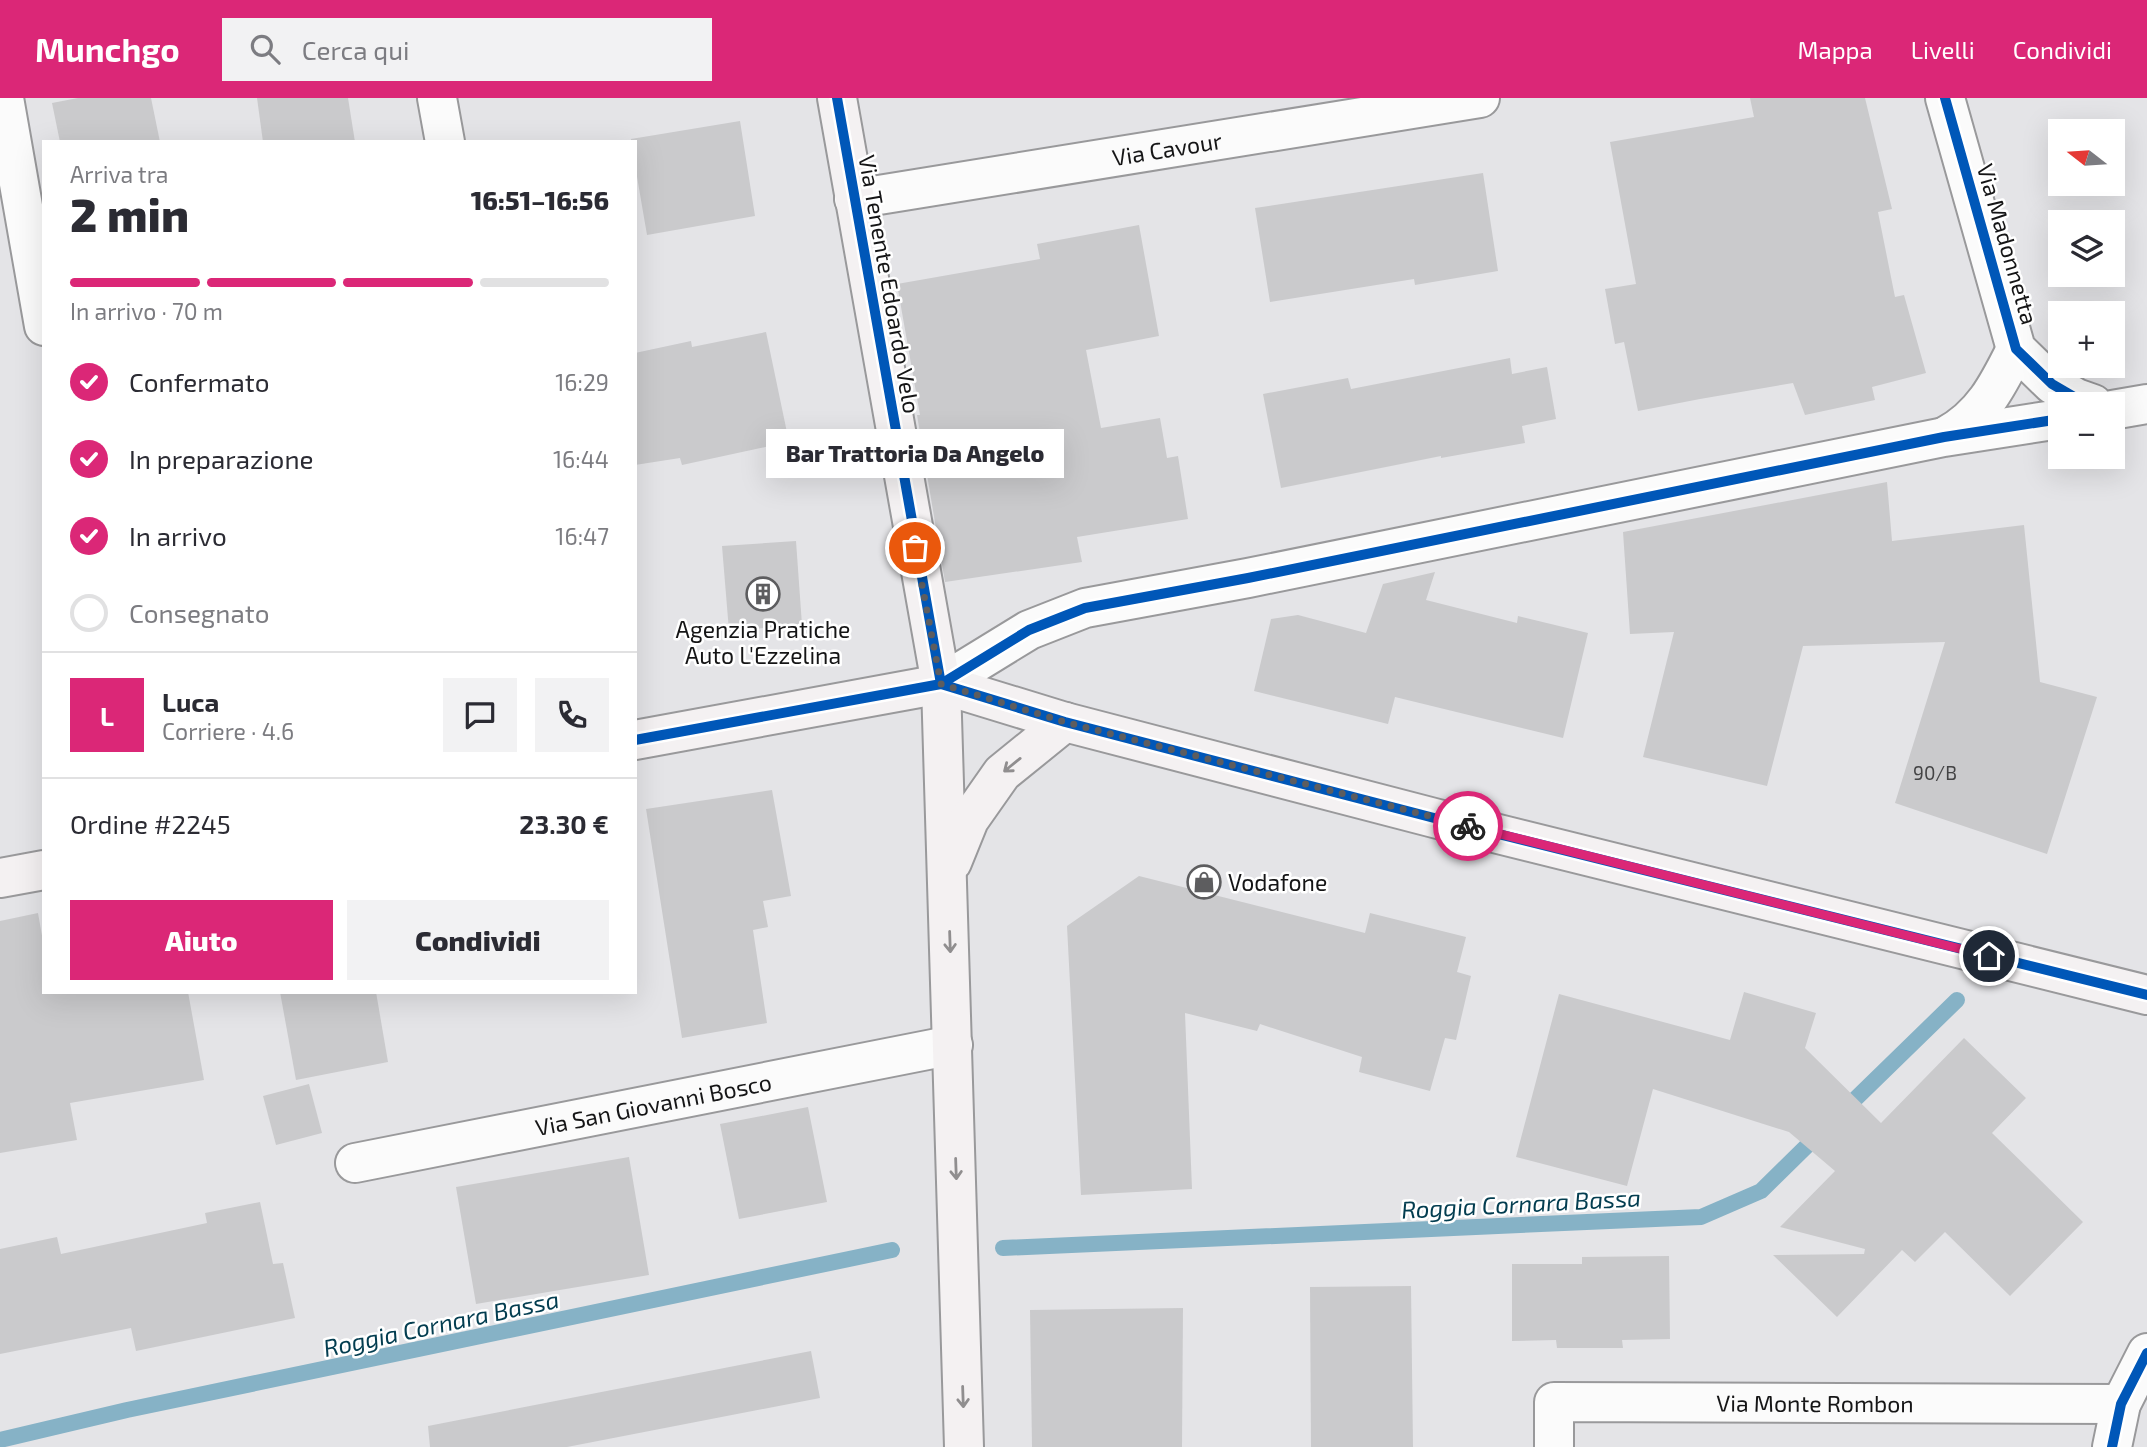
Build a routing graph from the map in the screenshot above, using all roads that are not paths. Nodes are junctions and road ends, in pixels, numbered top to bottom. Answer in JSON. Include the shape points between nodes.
{"nodes":[{"id":1,"x":4,"y":98,"type":"edge"},
{"id":2,"x":438,"y":98,"type":"edge"},
{"id":3,"x":837,"y":98,"type":"edge"},
{"id":4,"x":1479,"y":98,"type":"edge"},
{"id":5,"x":1945,"y":98,"type":"edge"},
{"id":6,"x":445,"y":140,"type":"edge"},
{"id":7,"x":853,"y":199,"type":"junction"},
{"id":8,"x":42,"y":316,"type":"edge"},
{"id":9,"x":2016,"y":349,"type":"junction"},
{"id":10,"x":2066,"y":392,"type":"edge"},
{"id":11,"x":2147,"y":404,"type":"edge"},
{"id":12,"x":2125,"y":408,"type":"edge"},
{"id":13,"x":2048,"y":421,"type":"edge"},
{"id":14,"x":1944,"y":437,"type":"junction"},
{"id":15,"x":941,"y":684,"type":"junction"},
{"id":16,"x":1065,"y":722,"type":"junction"},
{"id":17,"x":637,"y":740,"type":"edge"},
{"id":18,"x":42,"y":870,"type":"edge"},
{"id":19,"x":948,"y":874,"type":"junction"},
{"id":20,"x":0,"y":878,"type":"edge"},
{"id":21,"x":2147,"y":995,"type":"edge"},
{"id":22,"x":953,"y":1045,"type":"junction"},
{"id":23,"x":355,"y":1163,"type":"dead end"},
{"id":24,"x":2147,"y":1353,"type":"edge"},
{"id":25,"x":2121,"y":1404,"type":"junction"},
{"id":26,"x":964,"y":1447,"type":"edge"},
{"id":27,"x":1554,"y":1447,"type":"edge"},
{"id":28,"x":2112,"y":1447,"type":"edge"}],
"edges":[{"from":1,"to":8,"type":"street"},
{"from":2,"to":6,"type":"street"},
{"from":3,"to":7,"type":"street","name":"Via Tenente Edoardo Velo"},
{"from":4,"to":7,"type":"street","name":"Via Cavour"},
{"from":5,"to":9,"type":"street","name":"Via Madonnetta"},
{"from":7,"to":15,"type":"street","name":"Via Tenente Edoardo Velo"},
{"from":9,"to":10,"type":"street","name":"Via Madonnetta"},
{"from":9,"to":14,"type":"street","name":"Via Madonnetta","via":[[1984,405]]},
{"from":11,"to":12,"type":"street"},
{"from":13,"to":14,"type":"street"},
{"from":14,"to":15,"type":"street","via":[[1086,608],[1029,630]]},
{"from":15,"to":16,"type":"street"},
{"from":15,"to":17,"type":"street"},
{"from":15,"to":19,"type":"street"},
{"from":16,"to":19,"type":"street","one_way":true,"via":[[1002,774],[968,820]]},
{"from":16,"to":21,"type":"street"},
{"from":18,"to":20,"type":"street"},
{"from":19,"to":22,"type":"street","one_way":true},
{"from":22,"to":23,"type":"street","name":"Via San Giovanni Bosco"},
{"from":22,"to":26,"type":"street","one_way":true},
{"from":24,"to":25,"type":"street"},
{"from":25,"to":27,"type":"street","name":"Via Monte Rombon","via":[[1554,1402]]},
{"from":25,"to":28,"type":"street"}]}
